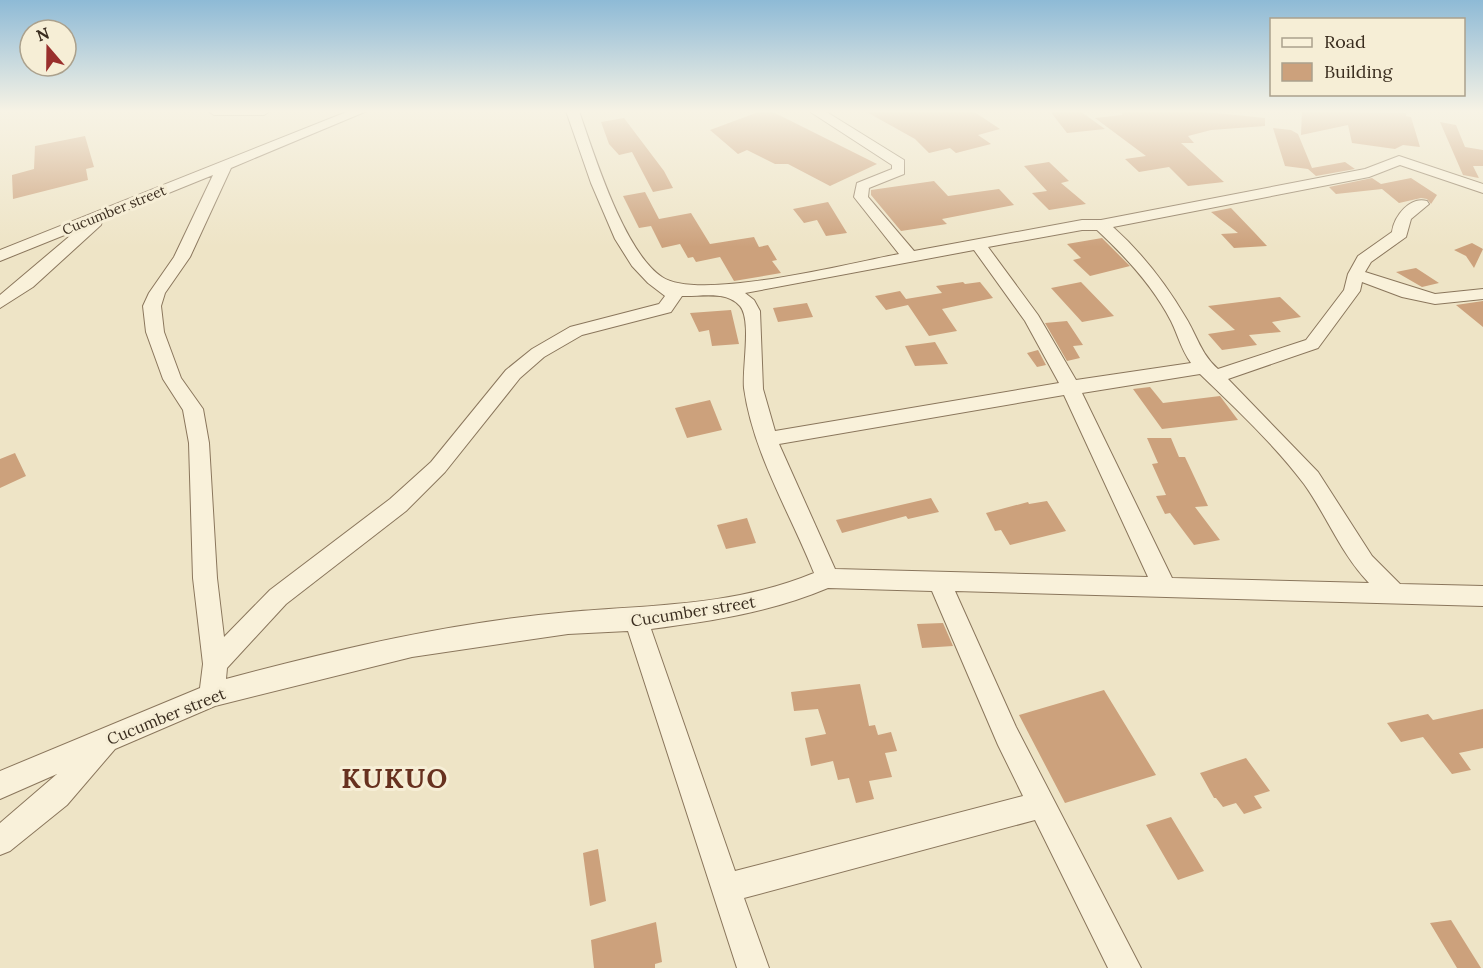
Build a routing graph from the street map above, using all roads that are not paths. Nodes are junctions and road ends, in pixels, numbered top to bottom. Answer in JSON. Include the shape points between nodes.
{"nodes":[{"id":1,"x":249,"y":156,"type":"edge"},
{"id":2,"x":588,"y":156,"type":"edge"},
{"id":3,"x":888,"y":156,"type":"edge"},
{"id":4,"x":225,"y":166,"type":"junction"},
{"id":5,"x":1483,"y":189,"type":"edge"},
{"id":6,"x":1422,"y":204,"type":"dead end"},
{"id":7,"x":107,"y":213,"type":"junction"},
{"id":8,"x":1101,"y":225,"type":"junction"},
{"id":9,"x":978,"y":243,"type":"junction"},
{"id":10,"x":0,"y":256,"type":"edge"},
{"id":11,"x":909,"y":256,"type":"junction"},
{"id":12,"x":1356,"y":274,"type":"junction"},
{"id":13,"x":670,"y":289,"type":"junction"},
{"id":14,"x":728,"y":291,"type":"junction"},
{"id":15,"x":1483,"y":294,"type":"edge"},
{"id":16,"x":0,"y":303,"type":"edge"},
{"id":17,"x":1209,"y":372,"type":"junction"},
{"id":18,"x":1068,"y":387,"type":"junction"},
{"id":19,"x":768,"y":439,"type":"junction"},
{"id":20,"x":827,"y":579,"type":"junction"},
{"id":21,"x":940,"y":583,"type":"junction"},
{"id":22,"x":1165,"y":588,"type":"junction"},
{"id":23,"x":1394,"y":593,"type":"junction"},
{"id":24,"x":1483,"y":596,"type":"edge"},
{"id":25,"x":636,"y":620,"type":"junction"},
{"id":26,"x":214,"y":664,"type":"junction"},
{"id":27,"x":212,"y":695,"type":"junction"},
{"id":28,"x":108,"y":738,"type":"junction"},
{"id":29,"x":0,"y":785,"type":"edge"},
{"id":30,"x":1040,"y":805,"type":"junction"},
{"id":31,"x":0,"y":841,"type":"edge"},
{"id":32,"x":725,"y":888,"type":"junction"},
{"id":33,"x":753,"y":968,"type":"edge"},
{"id":34,"x":1125,"y":968,"type":"edge"}],
"edges":[{"from":1,"to":4,"type":"street","name":"Cucumber street"},
{"from":2,"to":13,"type":"street","via":[[602,195],[644,273]]},
{"from":3,"to":11,"type":"street","via":[[899,163],[899,171],[862,186],[861,197]]},
{"from":4,"to":7,"type":"street","name":"Cucumber street"},
{"from":4,"to":26,"type":"street","via":[[182,257],[152,306],[155,332],[172,379],[193,410],[199,443],[205,578]]},
{"from":5,"to":8,"type":"street","via":[[1399,160],[1369,173]]},
{"from":6,"to":12,"type":"street","via":[[1408,212],[1400,222],[1400,234],[1364,259]]},
{"from":7,"to":10,"type":"street","name":"Cucumber street"},
{"from":7,"to":16,"type":"street"},
{"from":8,"to":9,"type":"street"},
{"from":8,"to":17,"type":"street","via":[[1134,255],[1155,282],[1179,320],[1190,348]]},
{"from":9,"to":11,"type":"street"},
{"from":9,"to":18,"type":"street","via":[[1032,319]]},
{"from":11,"to":14,"type":"street"},
{"from":12,"to":15,"type":"street","via":[[1435,299]]},
{"from":12,"to":17,"type":"street","via":[[1352,291],[1312,344]]},
{"from":13,"to":14,"type":"street"},
{"from":13,"to":26,"type":"street","via":[[674,296],[665,308],[576,331],[538,353],[521,367],[438,468],[398,505],[278,597]]},
{"from":14,"to":19,"type":"street","via":[[747,303],[754,314],[753,388]]},
{"from":17,"to":18,"type":"street"},
{"from":17,"to":23,"type":"street","via":[[1311,478],[1364,563]]},
{"from":18,"to":19,"type":"street"},
{"from":18,"to":22,"type":"street"},
{"from":19,"to":20,"type":"street"},
{"from":20,"to":21,"type":"street"},
{"from":20,"to":25,"type":"street","name":"Cucumber street","via":[[789,594],[730,608]]},
{"from":21,"to":22,"type":"street"},
{"from":21,"to":30,"type":"street"},
{"from":22,"to":23,"type":"street"},
{"from":23,"to":24,"type":"street"},
{"from":25,"to":27,"type":"street","name":"Cucumber street","via":[[568,624],[412,646]]},
{"from":25,"to":32,"type":"street"},
{"from":26,"to":27,"type":"street"},
{"from":27,"to":28,"type":"street","name":"Cucumber street"},
{"from":28,"to":29,"type":"street","name":"Cucumber street"},
{"from":28,"to":31,"type":"street","via":[[57,795]]},
{"from":30,"to":32,"type":"street"},
{"from":30,"to":34,"type":"street"},
{"from":32,"to":33,"type":"street"}]}
